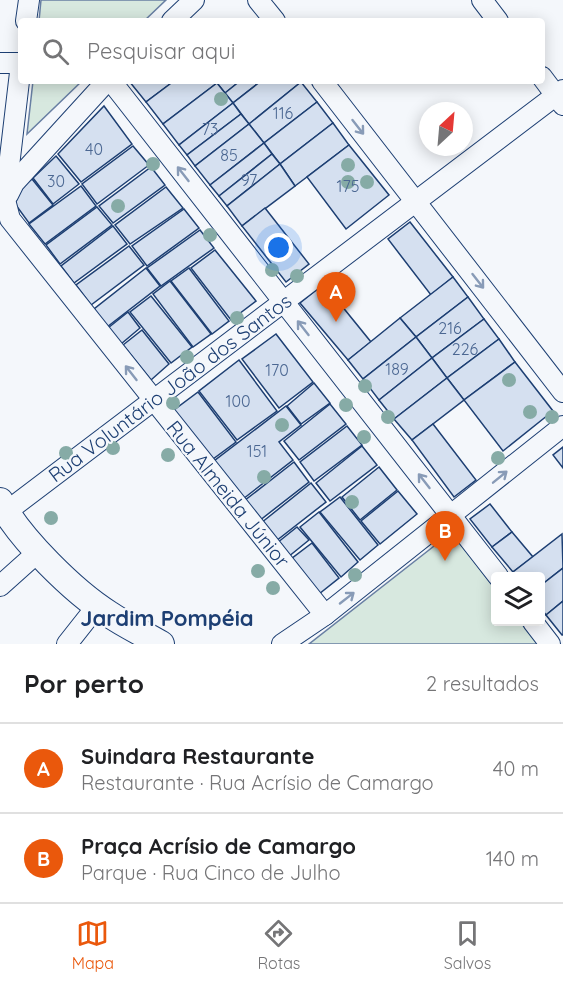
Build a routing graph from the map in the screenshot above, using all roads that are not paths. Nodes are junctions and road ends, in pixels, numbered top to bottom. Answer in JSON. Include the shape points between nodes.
{"nodes":[{"id":1,"x":29,"y":0,"type":"edge"},
{"id":2,"x":194,"y":0,"type":"edge"},
{"id":3,"x":258,"y":0,"type":"edge"},
{"id":4,"x":482,"y":0,"type":"edge"},
{"id":5,"x":26,"y":18,"type":"edge"},
{"id":6,"x":175,"y":18,"type":"edge"},
{"id":7,"x":273,"y":18,"type":"edge"},
{"id":8,"x":496,"y":18,"type":"edge"},
{"id":9,"x":0,"y":63,"type":"edge"},
{"id":10,"x":18,"y":63,"type":"edge"},
{"id":11,"x":545,"y":80,"type":"edge"},
{"id":12,"x":19,"y":84,"type":"edge"},
{"id":13,"x":106,"y":84,"type":"edge"},
{"id":14,"x":111,"y":84,"type":"edge"},
{"id":15,"x":324,"y":84,"type":"edge"},
{"id":16,"x":561,"y":97,"type":"edge"},
{"id":17,"x":5,"y":200,"type":"junction"},
{"id":18,"x":416,"y":201,"type":"junction"},
{"id":19,"x":283,"y":302,"type":"junction"},
{"id":20,"x":563,"y":392,"type":"edge"},
{"id":21,"x":153,"y":401,"type":"junction"},
{"id":22,"x":563,"y":426,"type":"edge"},
{"id":23,"x":3,"y":507,"type":"edge"},
{"id":24,"x":451,"y":516,"type":"junction"},
{"id":25,"x":38,"y":552,"type":"junction"},
{"id":26,"x":495,"y":572,"type":"edge"},
{"id":27,"x":0,"y":586,"type":"edge"},
{"id":28,"x":97,"y":606,"type":"junction"},
{"id":29,"x":325,"y":615,"type":"junction"},
{"id":30,"x":537,"y":626,"type":"edge"},
{"id":31,"x":67,"y":644,"type":"edge"},
{"id":32,"x":161,"y":644,"type":"edge"},
{"id":33,"x":282,"y":644,"type":"edge"},
{"id":34,"x":550,"y":644,"type":"edge"}],
"edges":[{"from":1,"to":5,"type":"street"},
{"from":2,"to":6,"type":"street"},
{"from":3,"to":7,"type":"street"},
{"from":4,"to":8,"type":"street"},
{"from":9,"to":10,"type":"street"},
{"from":11,"to":16,"type":"street"},
{"from":12,"to":17,"type":"street"},
{"from":13,"to":17,"type":"street","via":[[14,183]]},
{"from":19,"to":14,"type":"street","one_way":true},
{"from":15,"to":18,"type":"street","one_way":true},
{"from":16,"to":18,"type":"street","name":"Rua Voluntário João dos Santos"},
{"from":21,"to":17,"type":"street","name":"Rua Almeida Júnior","one_way":true,"via":[[10,219]]},
{"from":18,"to":19,"type":"street","name":"Rua Voluntário João dos Santos"},
{"from":18,"to":20,"type":"street","one_way":true},
{"from":19,"to":21,"type":"street","name":"Rua Voluntário João dos Santos"},
{"from":24,"to":19,"type":"street","one_way":true},
{"from":21,"to":23,"type":"street","name":"Rua Voluntário João dos Santos"},
{"from":21,"to":29,"type":"street","name":"Rua Almeida Júnior"},
{"from":24,"to":22,"type":"street","one_way":true},
{"from":23,"to":25,"type":"main road"},
{"from":24,"to":26,"type":"street"},
{"from":29,"to":24,"type":"street","one_way":true},
{"from":25,"to":27,"type":"street"},
{"from":25,"to":28,"type":"main road"},
{"from":28,"to":31,"type":"street"},
{"from":28,"to":32,"type":"main road"},
{"from":29,"to":33,"type":"street"},
{"from":30,"to":34,"type":"street"}]}
